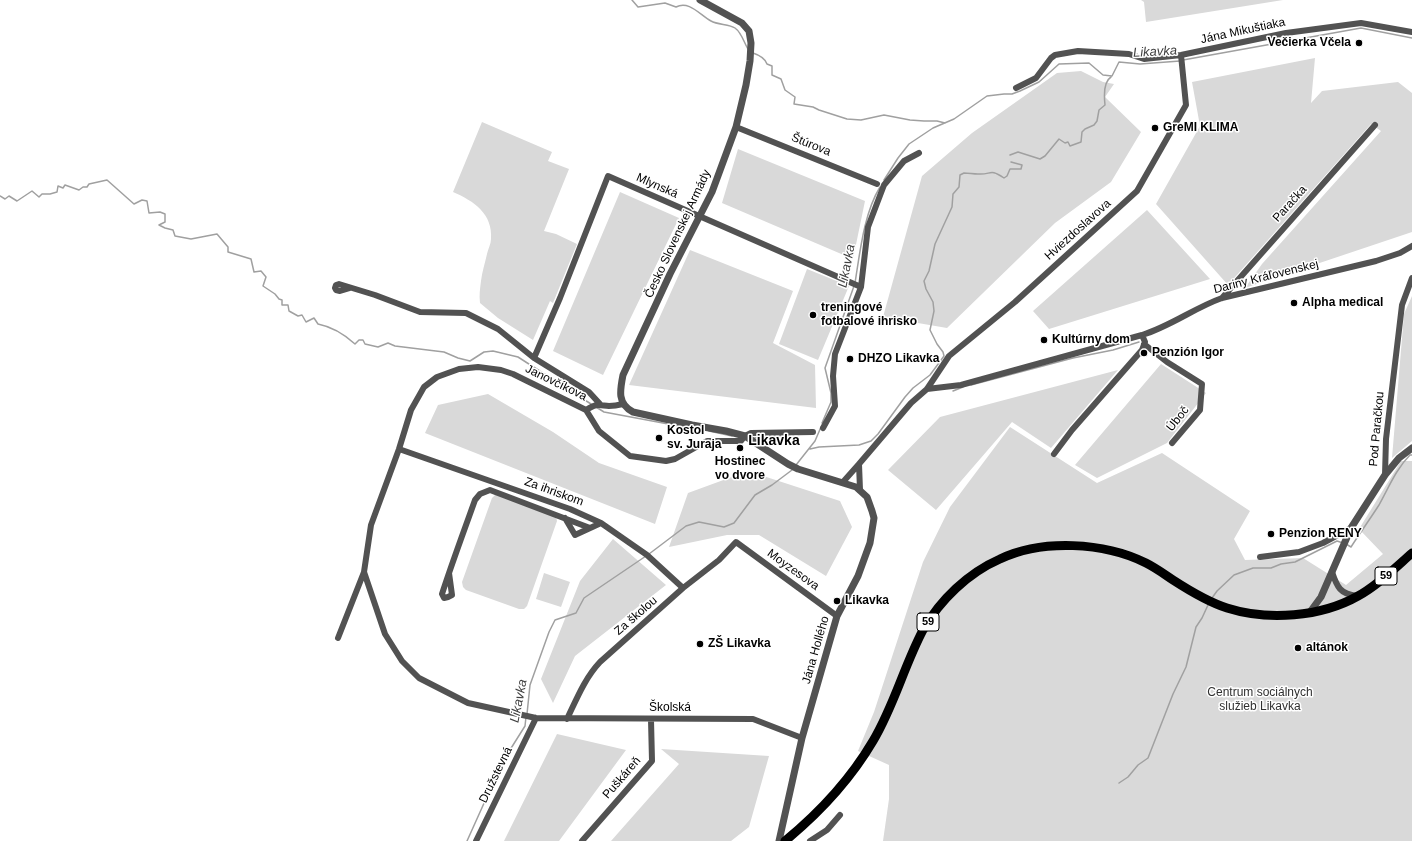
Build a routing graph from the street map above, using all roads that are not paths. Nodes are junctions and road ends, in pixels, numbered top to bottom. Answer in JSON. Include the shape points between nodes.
{"nodes":[{"id":1,"x":700,"y":0,"type":"edge"},
{"id":2,"x":1412,"y":32,"type":"edge"},
{"id":3,"x":1182,"y":55,"type":"junction"},
{"id":4,"x":1016,"y":88,"type":"dead end"},
{"id":5,"x":1375,"y":125,"type":"dead end"},
{"id":6,"x":736,"y":127,"type":"junction"},
{"id":7,"x":918,"y":153,"type":"dead end"},
{"id":8,"x":877,"y":184,"type":"dead end"},
{"id":9,"x":700,"y":217,"type":"junction"},
{"id":10,"x":1412,"y":246,"type":"edge"},
{"id":11,"x":1412,"y":278,"type":"edge"},
{"id":12,"x":857,"y":285,"type":"junction"},
{"id":13,"x":350,"y":288,"type":"dead end"},
{"id":14,"x":1222,"y":298,"type":"junction"},
{"id":15,"x":1142,"y":334,"type":"junction"},
{"id":16,"x":1144,"y":344,"type":"junction"},
{"id":17,"x":534,"y":358,"type":"junction"},
{"id":18,"x":936,"y":375,"type":"junction"},
{"id":19,"x":943,"y":388,"type":"junction"},
{"id":20,"x":926,"y":389,"type":"junction"},
{"id":21,"x":600,"y":404,"type":"junction"},
{"id":22,"x":623,"y":404,"type":"junction"},
{"id":23,"x":586,"y":410,"type":"junction"},
{"id":24,"x":823,"y":428,"type":"dead end"},
{"id":25,"x":813,"y":432,"type":"dead end"},
{"id":26,"x":745,"y":436,"type":"junction"},
{"id":27,"x":1172,"y":443,"type":"dead end"},
{"id":28,"x":1412,"y":448,"type":"edge"},
{"id":29,"x":399,"y":449,"type":"junction"},
{"id":30,"x":1054,"y":454,"type":"dead end"},
{"id":31,"x":859,"y":464,"type":"junction"},
{"id":32,"x":1385,"y":475,"type":"junction"},
{"id":33,"x":843,"y":482,"type":"junction"},
{"id":34,"x":860,"y":490,"type":"junction"},
{"id":35,"x":565,"y":518,"type":"junction"},
{"id":36,"x":601,"y":523,"type":"junction"},
{"id":37,"x":590,"y":528,"type":"junction"},
{"id":38,"x":1351,"y":528,"type":"junction"},
{"id":39,"x":736,"y":542,"type":"joint"},
{"id":40,"x":1412,"y":553,"type":"edge"},
{"id":41,"x":1260,"y":556,"type":"dead end"},
{"id":42,"x":364,"y":572,"type":"junction"},
{"id":43,"x":1332,"y":572,"type":"junction"},
{"id":44,"x":449,"y":574,"type":"dead end"},
{"id":45,"x":683,"y":588,"type":"junction"},
{"id":46,"x":1358,"y":596,"type":"junction"},
{"id":47,"x":1310,"y":612,"type":"junction"},
{"id":48,"x":837,"y":616,"type":"junction"},
{"id":49,"x":338,"y":638,"type":"dead end"},
{"id":50,"x":536,"y":718,"type":"junction"},
{"id":51,"x":567,"y":719,"type":"junction"},
{"id":52,"x":651,"y":720,"type":"junction"},
{"id":53,"x":802,"y":738,"type":"junction"},
{"id":54,"x":840,"y":815,"type":"dead end"},
{"id":55,"x":476,"y":841,"type":"edge"},
{"id":56,"x":582,"y":841,"type":"edge"},
{"id":57,"x":779,"y":841,"type":"edge"},
{"id":58,"x":784,"y":841,"type":"edge"},
{"id":59,"x":810,"y":841,"type":"edge"}],
"edges":[{"from":1,"to":6,"type":"street","name":"Česko Slovenskej Armády","via":[[742,23],[749,31],[750,61]]},
{"from":2,"to":3,"type":"street","name":"Jána Mikuštiaka","via":[[1361,23],[1286,32]]},
{"from":3,"to":4,"type":"street","name":"Jána Mikuštiaka","via":[[1144,58],[1129,54],[1078,51],[1055,55],[1036,78]]},
{"from":3,"to":18,"type":"street","name":"Hviezdoslavova","via":[[1186,105],[1137,191],[1016,302],[949,356]]},
{"from":5,"to":14,"type":"street","name":"Paračka"},
{"from":6,"to":8,"type":"street","name":"Štúrova"},
{"from":6,"to":9,"type":"street","name":"Česko Slovenskej Armády"},
{"from":7,"to":12,"type":"street","via":[[904,161],[884,185],[868,228]]},
{"from":9,"to":12,"type":"street","name":"Mlynská"},
{"from":9,"to":17,"type":"street","name":"Mlynská","via":[[608,176]]},
{"from":9,"to":22,"type":"street","name":"Česko Slovenskej Armády","via":[[623,375],[620,395]]},
{"from":10,"to":14,"type":"street","name":"Dariny Kráľovenskej","via":[[1400,253],[1376,260]]},
{"from":11,"to":32,"type":"street","name":"Pod Paračkou","via":[[1402,305],[1386,440]]},
{"from":12,"to":24,"type":"street","via":[[835,354],[835,406]]},
{"from":13,"to":17,"type":"street","via":[[420,312],[466,313],[498,329]]},
{"from":14,"to":15,"type":"street","name":"Dariny Kráľovenskej","via":[[1168,325]]},
{"from":15,"to":16,"type":"street"},
{"from":15,"to":19,"type":"street","name":"Dariny Kráľovenskej"},
{"from":16,"to":27,"type":"street","name":"Úboč","via":[[1166,362],[1202,384],[1200,410]]},
{"from":16,"to":30,"type":"street","via":[[1142,350]]},
{"from":17,"to":21,"type":"street","via":[[589,392]]},
{"from":18,"to":19,"type":"street"},
{"from":18,"to":20,"type":"street","name":"Hviezdoslavova"},
{"from":19,"to":20,"type":"street","name":"Dariny Kráľovenskej"},
{"from":20,"to":31,"type":"street"},
{"from":21,"to":22,"type":"street","name":"Janovčíkova"},
{"from":21,"to":23,"type":"street","name":"Janovčíkova"},
{"from":22,"to":26,"type":"street","via":[[633,412]]},
{"from":23,"to":26,"type":"street","via":[[599,431],[630,456],[666,461],[675,459],[707,441],[741,441]]},
{"from":23,"to":29,"type":"street","name":"Janovčíkova","via":[[501,370],[478,367],[459,369],[432,380],[424,387],[411,410]]},
{"from":25,"to":26,"type":"street","via":[[751,433]]},
{"from":26,"to":33,"type":"street","via":[[798,469]]},
{"from":28,"to":32,"type":"street","via":[[1399,458]]},
{"from":29,"to":36,"type":"street","name":"Za ihriskom","via":[[570,509]]},
{"from":29,"to":42,"type":"street","name":"Janovčíkova","via":[[371,525]]},
{"from":31,"to":33,"type":"street"},
{"from":31,"to":34,"type":"street"},
{"from":32,"to":38,"type":"street","name":"Pod Paračkou"},
{"from":33,"to":34,"type":"street"},
{"from":34,"to":48,"type":"street","name":"Jána Hollého","via":[[867,497],[872,510],[872,532],[858,576]]},
{"from":35,"to":37,"type":"street"},
{"from":35,"to":37,"type":"street","via":[[575,535]]},
{"from":35,"to":44,"type":"street","via":[[490,490],[480,494],[475,500]]},
{"from":36,"to":37,"type":"street"},
{"from":36,"to":45,"type":"street","name":"Za ihriskom","via":[[647,555]]},
{"from":38,"to":41,"type":"street","via":[[1299,552]]},
{"from":38,"to":43,"type":"street","name":"Pod Paračkou"},
{"from":39,"to":45,"type":"street","name":"Za školou"},
{"from":39,"to":48,"type":"street","name":"Moyzesova"},
{"from":40,"to":46,"type":"main road","number":"59","via":[[1385,578]]},
{"from":42,"to":49,"type":"street"},
{"from":42,"to":50,"type":"street","name":"Školská","via":[[385,634],[402,661],[419,678],[468,703]]},
{"from":43,"to":46,"type":"street","via":[[1341,591]]},
{"from":43,"to":47,"type":"street","name":"Pod Paračkou","via":[[1321,597]]},
{"from":45,"to":51,"type":"street","name":"Za školou","via":[[590,672]]},
{"from":46,"to":47,"type":"main road","number":"59","via":[[1332,607]]},
{"from":47,"to":58,"type":"main road","number":"59","via":[[1278,615],[1228,608],[1195,594],[1137,559],[1116,552],[1088,547],[1056,546],[1031,549],[1007,556],[986,566],[954,591],[932,616],[921,634],[890,708],[854,770],[826,803]]},
{"from":48,"to":53,"type":"street","name":"Jána Hollého"},
{"from":50,"to":51,"type":"street","name":"Školská"},
{"from":50,"to":55,"type":"street","name":"Družstevná"},
{"from":51,"to":52,"type":"street","name":"Školská"},
{"from":52,"to":53,"type":"street","name":"Školská","via":[[753,719]]},
{"from":52,"to":56,"type":"street","name":"Puškáreň","via":[[652,761]]},
{"from":53,"to":57,"type":"street","name":"Jána Hollého"},
{"from":54,"to":59,"type":"street","via":[[827,830]]}]}
